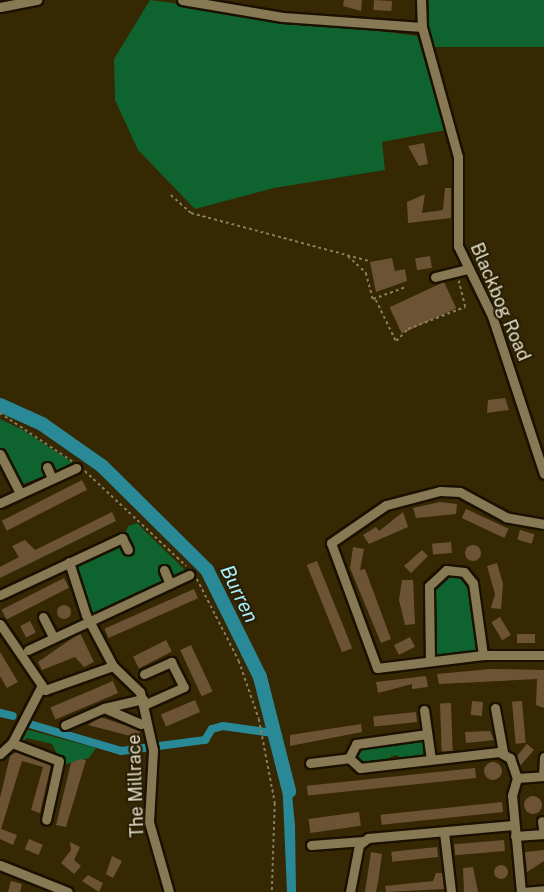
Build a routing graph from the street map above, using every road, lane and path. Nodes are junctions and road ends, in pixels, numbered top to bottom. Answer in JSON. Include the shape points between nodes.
{"nodes":[{"id":1,"x":37,"y":0,"type":"edge"},
{"id":2,"x":182,"y":0,"type":"edge"},
{"id":3,"x":421,"y":0,"type":"edge"},
{"id":4,"x":0,"y":8,"type":"edge"},
{"id":5,"x":422,"y":27,"type":"junction"},
{"id":6,"x":171,"y":195,"type":"dead end"},
{"id":7,"x":348,"y":255,"type":"junction"},
{"id":8,"x":369,"y":261,"type":"dead end"},
{"id":9,"x":467,"y":269,"type":"junction"},
{"id":10,"x":456,"y":272,"type":"junction"},
{"id":11,"x":435,"y":277,"type":"dead end"},
{"id":12,"x":406,"y":287,"type":"dead end"},
{"id":13,"x":376,"y":300,"type":"junction"},
{"id":14,"x":0,"y":413,"type":"edge"},
{"id":15,"x":0,"y":454,"type":"edge"},
{"id":16,"x":47,"y":467,"type":"dead end"},
{"id":17,"x":78,"y":467,"type":"junction"},
{"id":18,"x":544,"y":474,"type":"edge"},
{"id":19,"x":52,"y":478,"type":"junction"},
{"id":20,"x":20,"y":493,"type":"junction"},
{"id":21,"x":0,"y":503,"type":"edge"},
{"id":22,"x":544,"y":524,"type":"edge"},
{"id":23,"x":128,"y":550,"type":"dead end"},
{"id":24,"x":69,"y":562,"type":"junction"},
{"id":25,"x":164,"y":570,"type":"dead end"},
{"id":26,"x":189,"y":575,"type":"dead end"},
{"id":27,"x":170,"y":584,"type":"junction"},
{"id":28,"x":0,"y":595,"type":"edge"},
{"id":29,"x":43,"y":617,"type":"dead end"},
{"id":30,"x":89,"y":621,"type":"junction"},
{"id":31,"x":0,"y":624,"type":"edge"},
{"id":32,"x":52,"y":637,"type":"junction"},
{"id":33,"x":28,"y":650,"type":"dead end"},
{"id":34,"x":483,"y":655,"type":"junction"},
{"id":35,"x":544,"y":655,"type":"edge"},
{"id":36,"x":430,"y":661,"type":"junction"},
{"id":37,"x":113,"y":666,"type":"junction"},
{"id":38,"x":144,"y":674,"type":"dead end"},
{"id":39,"x":41,"y":687,"type":"junction"},
{"id":40,"x":145,"y":702,"type":"junction"},
{"id":41,"x":104,"y":708,"type":"junction"},
{"id":42,"x":495,"y":708,"type":"dead end"},
{"id":43,"x":424,"y":710,"type":"dead end"},
{"id":44,"x":141,"y":724,"type":"dead end"},
{"id":45,"x":65,"y":725,"type":"dead end"},
{"id":46,"x":427,"y":734,"type":"junction"},
{"id":47,"x":12,"y":743,"type":"junction"},
{"id":48,"x":503,"y":752,"type":"junction"},
{"id":49,"x":0,"y":754,"type":"edge"},
{"id":50,"x":544,"y":757,"type":"edge"},
{"id":51,"x":349,"y":758,"type":"junction"},
{"id":52,"x":431,"y":759,"type":"junction"},
{"id":53,"x":310,"y":763,"type":"dead end"},
{"id":54,"x":544,"y":776,"type":"edge"},
{"id":55,"x":517,"y":778,"type":"junction"},
{"id":56,"x":46,"y":820,"type":"dead end"},
{"id":57,"x":542,"y":821,"type":"dead end"},
{"id":58,"x":513,"y":825,"type":"junction"},
{"id":59,"x":444,"y":832,"type":"junction"},
{"id":60,"x":515,"y":837,"type":"junction"},
{"id":61,"x":364,"y":841,"type":"junction"},
{"id":62,"x":311,"y":845,"type":"dead end"},
{"id":63,"x":0,"y":867,"type":"edge"},
{"id":64,"x":544,"y":890,"type":"edge"},
{"id":65,"x":68,"y":892,"type":"edge"},
{"id":66,"x":169,"y":892,"type":"edge"},
{"id":67,"x":272,"y":892,"type":"edge"},
{"id":68,"x":350,"y":892,"type":"edge"},
{"id":69,"x":451,"y":892,"type":"edge"},
{"id":70,"x":522,"y":892,"type":"edge"}],
"edges":[{"from":1,"to":4,"type":"street"},
{"from":2,"to":5,"type":"street","via":[[283,17]]},
{"from":3,"to":5,"type":"street","name":"Blackbog Road"},
{"from":5,"to":9,"type":"street","name":"Blackbog Road","via":[[458,157],[456,234]]},
{"from":6,"to":7,"type":"path","via":[[191,213]]},
{"from":7,"to":8,"type":"path"},
{"from":7,"to":13,"type":"path","via":[[366,273]]},
{"from":9,"to":10,"type":"street"},
{"from":9,"to":18,"type":"street","name":"Blackbog Road","via":[[492,316]]},
{"from":10,"to":11,"type":"street"},
{"from":10,"to":13,"type":"path","via":[[465,307],[408,329],[398,340],[388,331]]},
{"from":12,"to":13,"type":"path"},
{"from":14,"to":17,"type":"path"},
{"from":15,"to":20,"type":"street"},
{"from":16,"to":19,"type":"street"},
{"from":17,"to":19,"type":"street"},
{"from":17,"to":67,"type":"path","via":[[196,576],[248,682],[275,802]]},
{"from":19,"to":20,"type":"street"},
{"from":20,"to":21,"type":"street"},
{"from":22,"to":36,"type":"street","via":[[506,517],[460,492],[440,491],[386,505],[331,543],[377,668]]},
{"from":23,"to":24,"type":"street","via":[[122,538]]},
{"from":24,"to":28,"type":"street"},
{"from":24,"to":30,"type":"street","name":"The Millrace"},
{"from":25,"to":27,"type":"street"},
{"from":26,"to":27,"type":"street"},
{"from":27,"to":30,"type":"street"},
{"from":29,"to":32,"type":"street"},
{"from":30,"to":32,"type":"street"},
{"from":30,"to":37,"type":"street","name":"The Millrace"},
{"from":31,"to":39,"type":"street"},
{"from":32,"to":33,"type":"street"},
{"from":34,"to":35,"type":"street"},
{"from":34,"to":36,"type":"street"},
{"from":34,"to":36,"type":"street","via":[[473,583],[464,572],[446,570],[429,586]]},
{"from":37,"to":39,"type":"street","via":[[53,691]]},
{"from":37,"to":40,"type":"street","name":"The Millrace","via":[[126,673]]},
{"from":38,"to":40,"type":"street","via":[[156,674],[171,662],[184,687]]},
{"from":39,"to":47,"type":"street","via":[[18,723]]},
{"from":40,"to":41,"type":"street"},
{"from":40,"to":66,"type":"street","name":"The Millrace","via":[[153,746],[150,822]]},
{"from":41,"to":44,"type":"street"},
{"from":41,"to":45,"type":"street"},
{"from":42,"to":48,"type":"street"},
{"from":43,"to":46,"type":"street"},
{"from":46,"to":51,"type":"street","via":[[356,744]]},
{"from":46,"to":52,"type":"street"},
{"from":47,"to":49,"type":"street"},
{"from":47,"to":56,"type":"street","via":[[59,761]]},
{"from":48,"to":52,"type":"street"},
{"from":48,"to":55,"type":"street"},
{"from":50,"to":54,"type":"street"},
{"from":51,"to":52,"type":"street","via":[[360,768]]},
{"from":51,"to":53,"type":"street"},
{"from":54,"to":55,"type":"street"},
{"from":55,"to":58,"type":"street"},
{"from":57,"to":60,"type":"street","via":[[544,834]]},
{"from":58,"to":59,"type":"street"},
{"from":58,"to":60,"type":"street"},
{"from":59,"to":61,"type":"street"},
{"from":59,"to":69,"type":"street"},
{"from":60,"to":70,"type":"street"},
{"from":61,"to":62,"type":"street"},
{"from":61,"to":68,"type":"street"},
{"from":63,"to":65,"type":"street"},
{"from":64,"to":70,"type":"street"}]}
